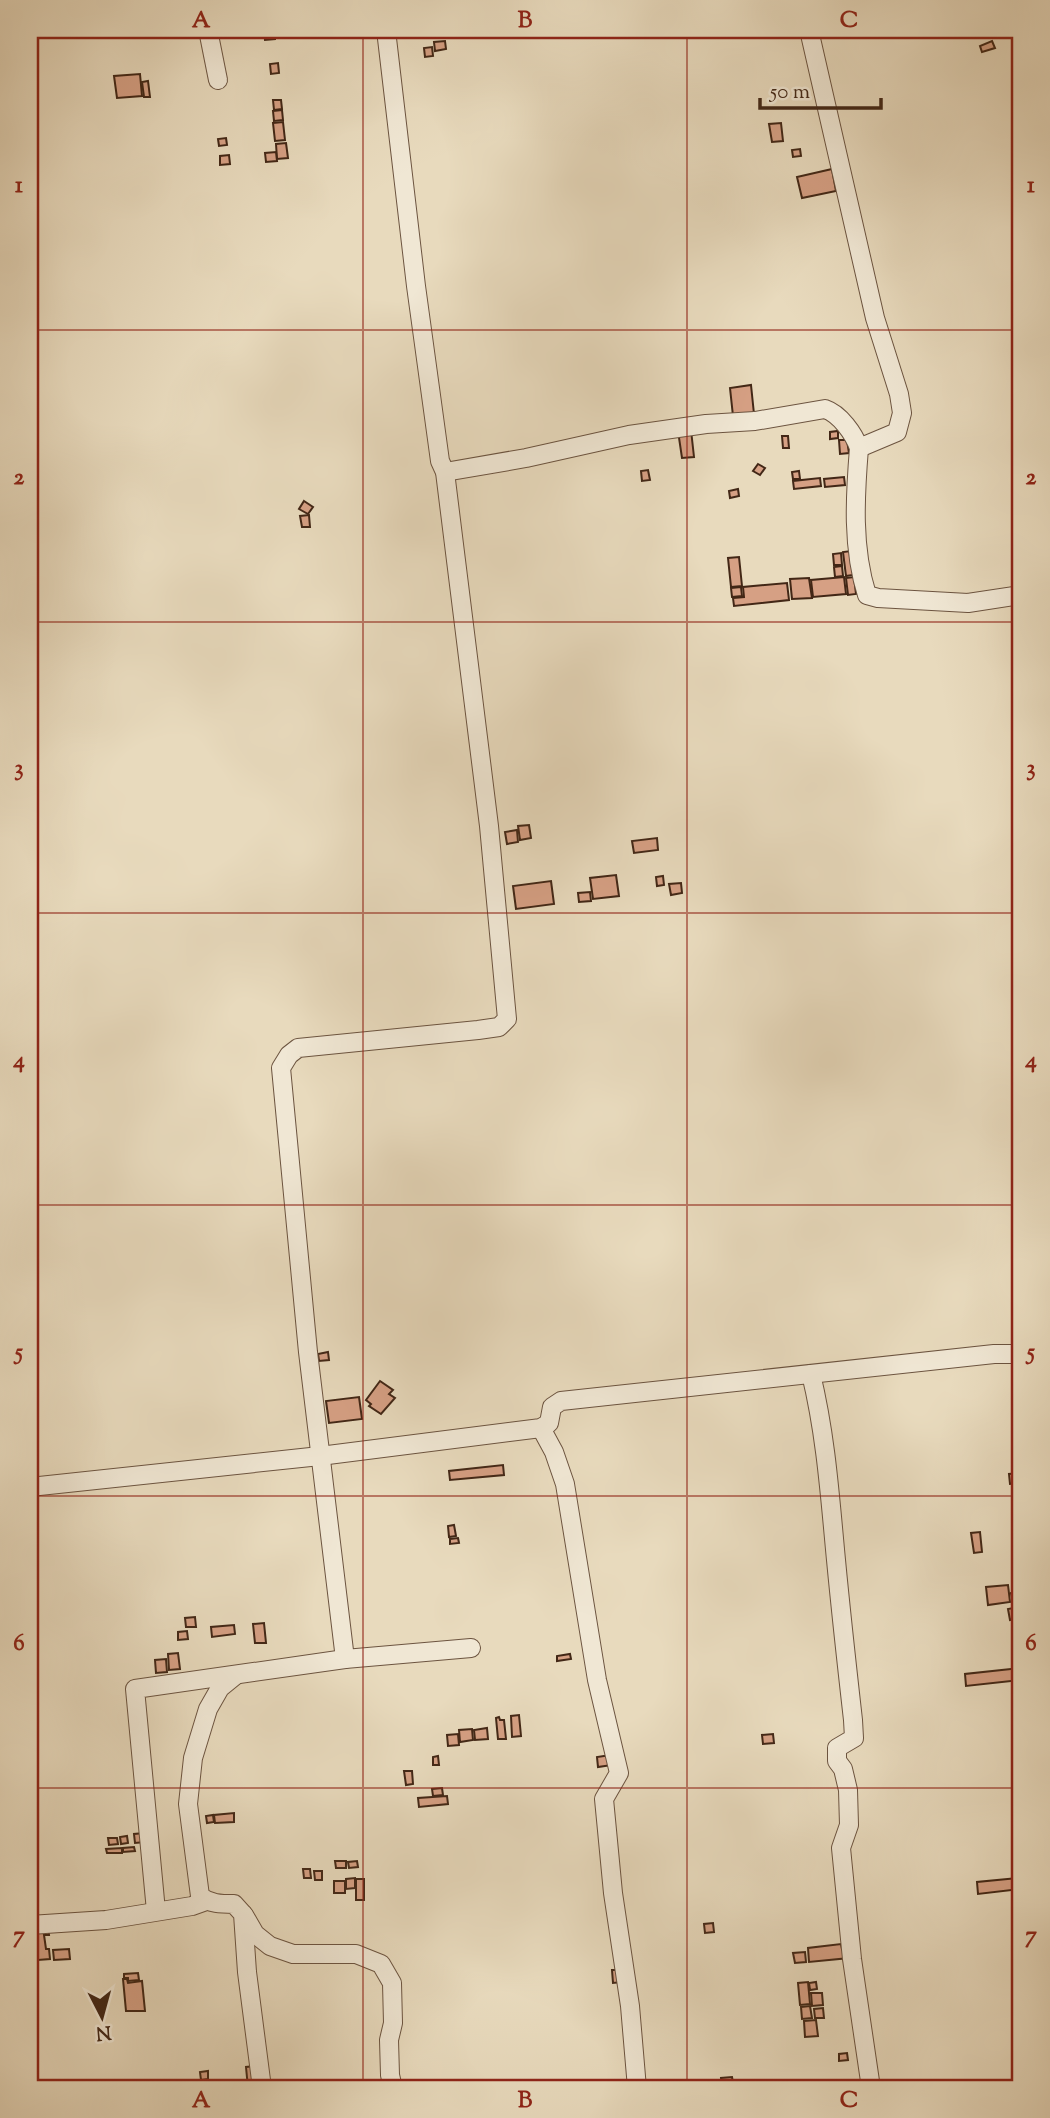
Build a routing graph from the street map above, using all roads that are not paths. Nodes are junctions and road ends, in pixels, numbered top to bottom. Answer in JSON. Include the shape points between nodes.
{"nodes":[{"id":1,"x":208,"y":30,"type":"edge"},
{"id":2,"x":386,"y":30,"type":"edge"},
{"id":3,"x":809,"y":30,"type":"edge"},
{"id":4,"x":218,"y":80,"type":"dead end"},
{"id":5,"x":859,"y":448,"type":"junction"},
{"id":6,"x":445,"y":472,"type":"junction"},
{"id":7,"x":1020,"y":596,"type":"edge"},
{"id":8,"x":1020,"y":1354,"type":"edge"},
{"id":9,"x":811,"y":1374,"type":"junction"},
{"id":10,"x":547,"y":1419,"type":"junction"},
{"id":11,"x":320,"y":1456,"type":"junction"},
{"id":12,"x":30,"y":1487,"type":"edge"},
{"id":13,"x":471,"y":1647,"type":"dead end"},
{"id":14,"x":345,"y":1659,"type":"junction"},
{"id":15,"x":236,"y":1675,"type":"junction"},
{"id":16,"x":206,"y":1900,"type":"junction"},
{"id":17,"x":156,"y":1911,"type":"junction"},
{"id":18,"x":243,"y":1914,"type":"junction"},
{"id":19,"x":30,"y":1925,"type":"edge"},
{"id":20,"x":262,"y":2088,"type":"edge"},
{"id":21,"x":393,"y":2088,"type":"edge"},
{"id":22,"x":637,"y":2088,"type":"edge"},
{"id":23,"x":871,"y":2088,"type":"edge"}],
"edges":[{"from":1,"to":4,"type":"street"},
{"from":2,"to":6,"type":"street","via":[[416,286]]},
{"from":3,"to":5,"type":"street","via":[[875,317],[902,413],[897,432]]},
{"from":5,"to":6,"type":"street","via":[[835,412],[825,409],[629,435]]},
{"from":5,"to":7,"type":"street","via":[[855,496],[859,571],[867,595],[968,603]]},
{"from":6,"to":11,"type":"street","via":[[508,1019],[499,1027],[478,1030],[298,1048],[281,1068]]},
{"from":8,"to":9,"type":"street"},
{"from":9,"to":10,"type":"street","via":[[561,1401]]},
{"from":9,"to":23,"type":"street","via":[[830,1483],[853,1720],[854,1738],[837,1748],[848,1790],[849,1825],[841,1848]]},
{"from":10,"to":11,"type":"street"},
{"from":10,"to":22,"type":"street","via":[[565,1484],[597,1680],[619,1773],[604,1799]]},
{"from":11,"to":12,"type":"street"},
{"from":11,"to":14,"type":"street"},
{"from":13,"to":14,"type":"street"},
{"from":14,"to":15,"type":"street"},
{"from":15,"to":16,"type":"street","via":[[220,1688],[208,1709],[193,1758],[188,1804],[197,1883]]},
{"from":15,"to":17,"type":"street","via":[[135,1689]]},
{"from":16,"to":17,"type":"street"},
{"from":16,"to":18,"type":"street","via":[[234,1904]]},
{"from":17,"to":19,"type":"street"},
{"from":18,"to":20,"type":"street"},
{"from":18,"to":21,"type":"street","via":[[255,1934],[270,1946],[293,1954],[355,1954],[381,1964],[392,1983],[389,2040]]}]}
